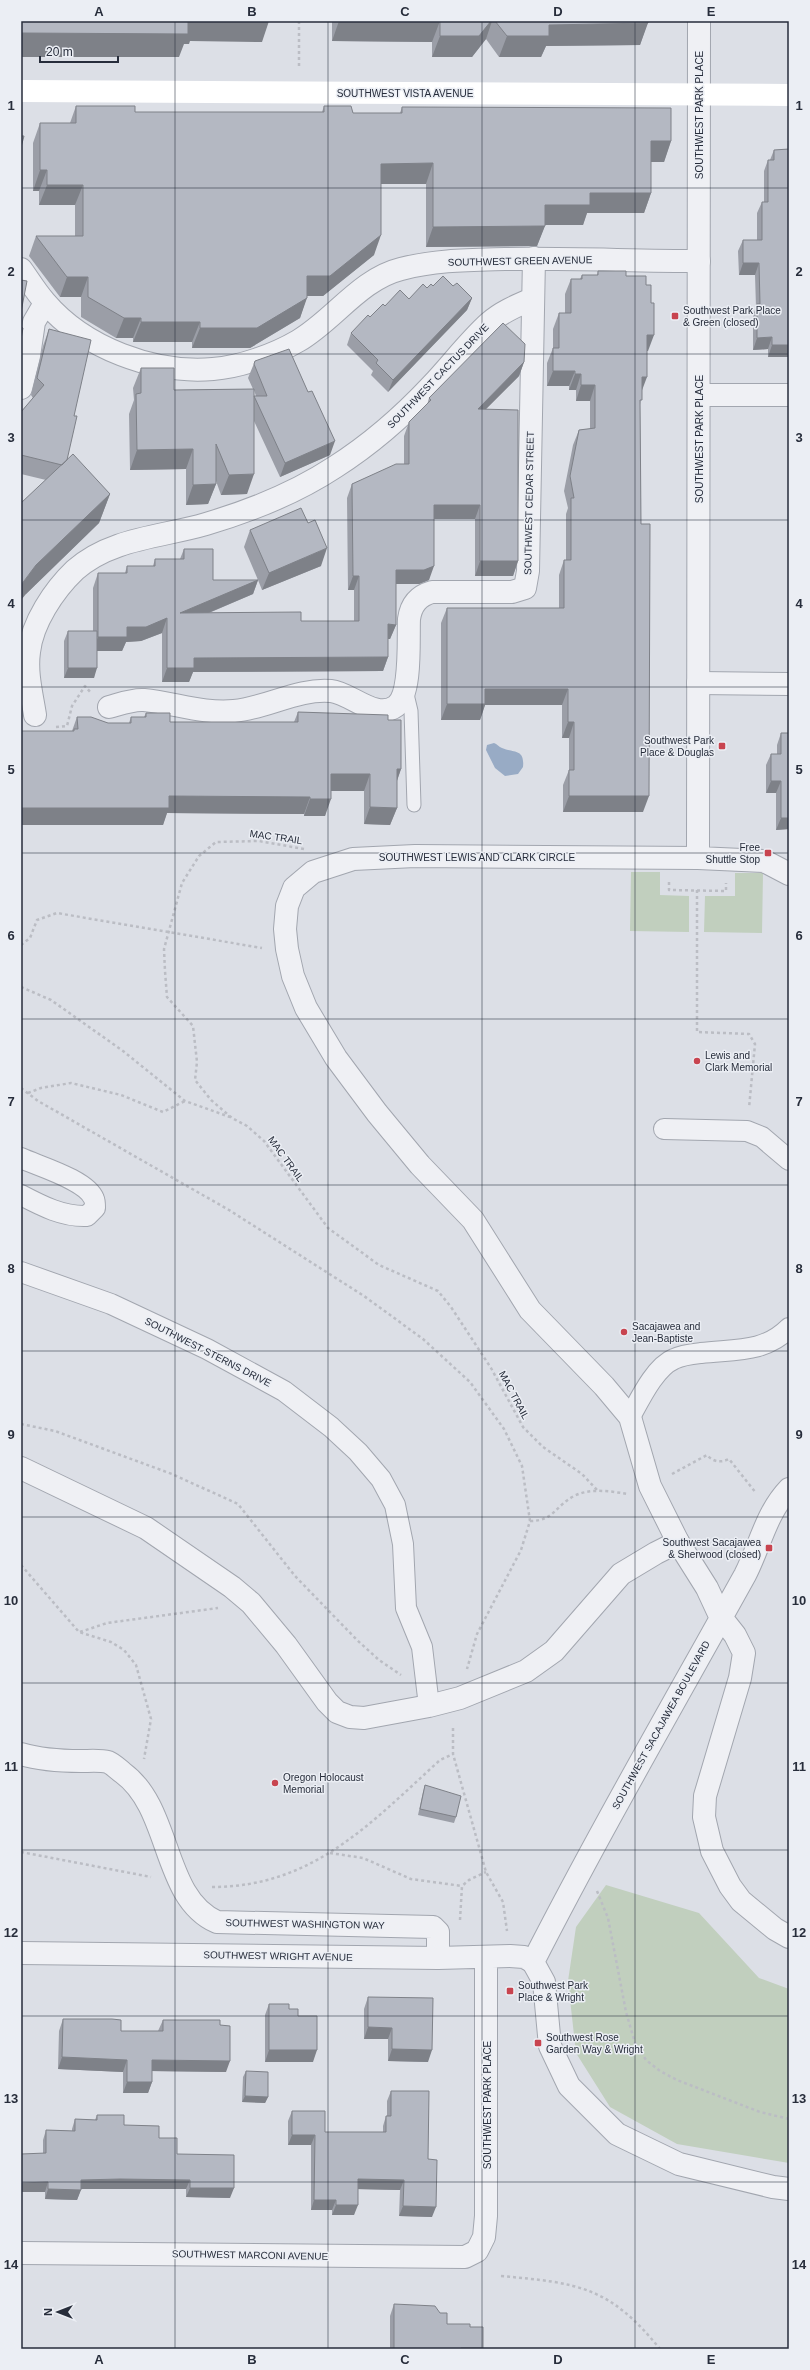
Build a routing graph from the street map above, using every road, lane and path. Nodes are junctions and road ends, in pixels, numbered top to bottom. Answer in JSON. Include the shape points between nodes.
{"nodes":[{"id":1,"x":299,"y":21,"type":"edge"},
{"id":2,"x":699,"y":21,"type":"edge"},
{"id":3,"x":21,"y":91,"type":"edge"},
{"id":4,"x":300,"y":93,"type":"junction"},
{"id":5,"x":789,"y":95,"type":"edge"},
{"id":6,"x":700,"y":96,"type":"junction"},
{"id":7,"x":534,"y":258,"type":"junction"},
{"id":8,"x":699,"y":262,"type":"junction"},
{"id":9,"x":21,"y":269,"type":"edge"},
{"id":10,"x":532,"y":299,"type":"junction"},
{"id":11,"x":45,"y":303,"type":"junction"},
{"id":12,"x":21,"y":388,"type":"edge"},
{"id":13,"x":699,"y":395,"type":"junction"},
{"id":14,"x":789,"y":395,"type":"edge"},
{"id":15,"x":698,"y":683,"type":"junction"},
{"id":16,"x":789,"y":684,"type":"edge"},
{"id":17,"x":406,"y":690,"type":"junction"},
{"id":18,"x":109,"y":707,"type":"joint"},
{"id":19,"x":35,"y":715,"type":"joint"},
{"id":20,"x":414,"y":805,"type":"dead end"},
{"id":21,"x":308,"y":850,"type":"dead end"},
{"id":22,"x":698,"y":858,"type":"junction"},
{"id":23,"x":789,"y":874,"type":"edge"},
{"id":24,"x":669,"y":890,"type":"dead end"},
{"id":25,"x":697,"y":890,"type":"junction"},
{"id":26,"x":726,"y":891,"type":"dead end"},
{"id":27,"x":170,"y":931,"type":"junction"},
{"id":28,"x":21,"y":945,"type":"edge"},
{"id":29,"x":287,"y":949,"type":"junction"},
{"id":30,"x":21,"y":988,"type":"edge"},
{"id":31,"x":21,"y":1088,"type":"edge"},
{"id":32,"x":28,"y":1093,"type":"junction"},
{"id":33,"x":185,"y":1101,"type":"junction"},
{"id":34,"x":232,"y":1118,"type":"junction"},
{"id":35,"x":664,"y":1130,"type":"dead end"},
{"id":36,"x":747,"y":1131,"type":"junction"},
{"id":37,"x":21,"y":1158,"type":"edge"},
{"id":38,"x":789,"y":1160,"type":"edge"},
{"id":39,"x":21,"y":1195,"type":"edge"},
{"id":40,"x":21,"y":1272,"type":"edge"},
{"id":41,"x":789,"y":1328,"type":"edge"},
{"id":42,"x":630,"y":1417,"type":"junction"},
{"id":43,"x":21,"y":1424,"type":"edge"},
{"id":44,"x":21,"y":1468,"type":"edge"},
{"id":45,"x":670,"y":1475,"type":"dead end"},
{"id":46,"x":789,"y":1489,"type":"edge"},
{"id":47,"x":598,"y":1491,"type":"junction"},
{"id":48,"x":631,"y":1495,"type":"dead end"},
{"id":49,"x":759,"y":1496,"type":"dead end"},
{"id":50,"x":530,"y":1521,"type":"junction"},
{"id":51,"x":678,"y":1542,"type":"junction"},
{"id":52,"x":21,"y":1565,"type":"edge"},
{"id":53,"x":251,"y":1603,"type":"junction"},
{"id":54,"x":720,"y":1616,"type":"junction"},
{"id":55,"x":79,"y":1632,"type":"junction"},
{"id":56,"x":466,"y":1672,"type":"dead end"},
{"id":57,"x":428,"y":1696,"type":"junction"},
{"id":58,"x":453,"y":1728,"type":"dead end"},
{"id":59,"x":21,"y":1754,"type":"edge"},
{"id":60,"x":453,"y":1754,"type":"junction"},
{"id":61,"x":136,"y":1782,"type":"junction"},
{"id":62,"x":21,"y":1852,"type":"edge"},
{"id":63,"x":329,"y":1853,"type":"junction"},
{"id":64,"x":486,"y":1872,"type":"junction"},
{"id":65,"x":578,"y":1877,"type":"junction"},
{"id":66,"x":155,"y":1878,"type":"dead end"},
{"id":67,"x":462,"y":1886,"type":"junction"},
{"id":68,"x":204,"y":1887,"type":"dead end"},
{"id":69,"x":460,"y":1925,"type":"dead end"},
{"id":70,"x":507,"y":1932,"type":"dead end"},
{"id":71,"x":789,"y":1937,"type":"edge"},
{"id":72,"x":21,"y":1953,"type":"edge"},
{"id":73,"x":438,"y":1958,"type":"junction"},
{"id":74,"x":486,"y":1958,"type":"junction"},
{"id":75,"x":533,"y":1962,"type":"junction"},
{"id":76,"x":789,"y":2119,"type":"edge"},
{"id":77,"x":789,"y":2189,"type":"edge"},
{"id":78,"x":477,"y":2251,"type":"joint"},
{"id":79,"x":21,"y":2253,"type":"edge"},
{"id":80,"x":501,"y":2276,"type":"dead end"},
{"id":81,"x":660,"y":2349,"type":"edge"}],
"edges":[{"from":1,"to":4,"type":"path"},
{"from":2,"to":6,"type":"street","name":"SOUTHWEST PARK PLACE"},
{"from":3,"to":4,"type":"main road","name":"SOUTHWEST VISTA AVENUE"},
{"from":4,"to":6,"type":"main road","name":"SOUTHWEST VISTA AVENUE"},
{"from":5,"to":6,"type":"main road","name":"SOUTHWEST VISTA AVENUE"},
{"from":6,"to":8,"type":"street","name":"SOUTHWEST PARK PLACE"},
{"from":7,"to":8,"type":"street","name":"SOUTHWEST GREEN AVENUE"},
{"from":7,"to":10,"type":"street","name":"SOUTHWEST CEDAR STREET"},
{"from":7,"to":11,"type":"street","name":"SOUTHWEST GREEN AVENUE","via":[[451,260],[400,269],[371,283],[297,342],[232,366],[213,369],[161,366],[124,355],[81,333]]},
{"from":8,"to":13,"type":"street","name":"SOUTHWEST PARK PLACE"},
{"from":9,"to":11,"type":"street","name":"SOUTHWEST GREEN AVENUE"},
{"from":10,"to":17,"type":"street","name":"SOUTHWEST CEDAR STREET","via":[[528,581],[525,588],[519,592],[432,592],[423,595],[411,608],[409,618]]},
{"from":10,"to":19,"type":"street","name":"SOUTHWEST CACTUS DRIVE","via":[[509,309],[490,322],[432,386],[385,431],[335,468],[278,498],[213,522],[136,540],[102,551],[75,570],[58,588],[47,606],[37,625],[29,651],[29,681]]},
{"from":11,"to":12,"type":"street","via":[[34,322]]},
{"from":13,"to":14,"type":"street"},
{"from":13,"to":15,"type":"street","name":"SOUTHWEST PARK PLACE"},
{"from":15,"to":16,"type":"street"},
{"from":15,"to":22,"type":"street","name":"SOUTHWEST PARK PLACE"},
{"from":17,"to":18,"type":"street","via":[[396,706],[389,710],[369,707],[344,694],[319,691],[306,692],[263,706],[233,712],[189,709],[143,700]]},
{"from":17,"to":20,"type":"lane","via":[[411,711]]},
{"from":18,"to":19,"type":"path","via":[[96,702],[84,686],[72,706],[67,726],[61,728],[50,725]]},
{"from":21,"to":27,"type":"path","name":"MAC TRAIL","via":[[259,840],[216,842],[199,856],[182,882]]},
{"from":22,"to":23,"type":"street","name":"SOUTHWEST LEWIS AND CLARK CIRCLE","via":[[764,861]]},
{"from":22,"to":29,"type":"street","name":"SOUTHWEST LEWIS AND CLARK CIRCLE","via":[[416,856],[353,859],[313,872],[294,888],[287,906]]},
{"from":24,"to":25,"type":"path"},
{"from":25,"to":26,"type":"path"},
{"from":25,"to":36,"type":"path","via":[[697,1032],[749,1034],[755,1044]]},
{"from":27,"to":28,"type":"path","via":[[57,913],[37,920],[30,938]]},
{"from":27,"to":29,"type":"path","via":[[274,950]]},
{"from":27,"to":34,"type":"path","name":"MAC TRAIL","via":[[164,948],[167,997],[193,1026],[197,1062],[195,1080],[211,1100]]},
{"from":29,"to":42,"type":"street","name":"SOUTHWEST LEWIS AND CLARK CIRCLE","via":[[293,976],[306,1008],[336,1058],[376,1113],[420,1165],[474,1220],[530,1310],[604,1386]]},
{"from":30,"to":33,"type":"path","via":[[51,1000],[123,1051]]},
{"from":31,"to":32,"type":"path"},
{"from":32,"to":33,"type":"path","via":[[71,1083],[121,1095],[163,1112]]},
{"from":32,"to":50,"type":"path","via":[[229,1210],[364,1296],[423,1339],[470,1382],[504,1429],[522,1466]]},
{"from":33,"to":34,"type":"path"},
{"from":34,"to":47,"type":"path","name":"MAC TRAIL","via":[[247,1126],[264,1141],[328,1228],[379,1265],[438,1291],[491,1368],[523,1427],[543,1447],[582,1474]]},
{"from":35,"to":36,"type":"street"},
{"from":36,"to":38,"type":"street","via":[[762,1137]]},
{"from":37,"to":39,"type":"street","via":[[84,1187],[94,1198],[95,1208],[87,1216],[74,1217],[59,1213]]},
{"from":40,"to":57,"type":"street","name":"SOUTHWEST STERNS DRIVE","via":[[111,1304],[278,1387],[331,1427],[358,1452],[381,1479],[395,1505],[403,1544],[406,1608],[422,1647]]},
{"from":41,"to":42,"type":"street","via":[[778,1339],[764,1346],[673,1359],[662,1367]]},
{"from":42,"to":51,"type":"street","name":"SOUTHWEST LEWIS AND CLARK CIRCLE","via":[[650,1486]]},
{"from":43,"to":57,"type":"path","via":[[55,1431],[172,1474],[238,1504],[295,1576],[357,1640],[379,1660]]},
{"from":44,"to":53,"type":"street","via":[[146,1528]]},
{"from":45,"to":49,"type":"path","via":[[707,1455],[719,1462],[729,1459]]},
{"from":46,"to":54,"type":"street","name":"SOUTHWEST SACAJAWEA BOULEVARD","via":[[774,1508],[745,1574]]},
{"from":47,"to":48,"type":"path"},
{"from":47,"to":50,"type":"path","via":[[575,1495],[551,1516],[540,1521]]},
{"from":50,"to":56,"type":"path","via":[[521,1550],[477,1634]]},
{"from":51,"to":54,"type":"street","name":"SOUTHWEST LEWIS AND CLARK CIRCLE","via":[[707,1588]]},
{"from":51,"to":57,"type":"street","via":[[656,1552],[621,1574],[554,1651],[526,1671],[460,1698]]},
{"from":52,"to":55,"type":"path"},
{"from":53,"to":55,"type":"path","via":[[107,1623]]},
{"from":53,"to":57,"type":"street","via":[[337,1712],[350,1717],[364,1718]]},
{"from":54,"to":65,"type":"street","name":"SOUTHWEST SACAJAWEA BOULEVARD"},
{"from":54,"to":71,"type":"street","name":"SOUTHWEST LEWIS AND CLARK CIRCLE","via":[[735,1635],[744,1654],[740,1678],[705,1796],[704,1817],[708,1836],[720,1868],[741,1901]]},
{"from":55,"to":61,"type":"path","via":[[111,1642],[124,1650],[136,1665],[151,1719],[146,1756]]},
{"from":58,"to":60,"type":"path"},
{"from":59,"to":61,"type":"street","name":"SOUTHWEST WASHINGTON WAY","via":[[34,1758],[109,1762]]},
{"from":60,"to":63,"type":"path","via":[[440,1760],[358,1834]]},
{"from":60,"to":64,"type":"path"},
{"from":61,"to":73,"type":"street","name":"SOUTHWEST WASHINGTON WAY","via":[[152,1807],[181,1883],[196,1909],[208,1918],[217,1922],[433,1927],[438,1932]]},
{"from":62,"to":66,"type":"path"},
{"from":63,"to":67,"type":"path","via":[[363,1858],[411,1878]]},
{"from":63,"to":68,"type":"path","via":[[311,1865],[266,1881]]},
{"from":64,"to":67,"type":"path"},
{"from":64,"to":70,"type":"path","via":[[503,1902]]},
{"from":65,"to":75,"type":"street","name":"SOUTHWEST SACAJAWEA BOULEVARD"},
{"from":65,"to":76,"type":"path","via":[[594,1886],[601,1897],[608,1918],[626,2012],[635,2043],[646,2060],[677,2080],[760,2112]]},
{"from":67,"to":69,"type":"path"},
{"from":72,"to":73,"type":"street","name":"SOUTHWEST WRIGHT AVENUE"},
{"from":73,"to":74,"type":"street","name":"SOUTHWEST WRIGHT AVENUE"},
{"from":74,"to":75,"type":"street","name":"SOUTHWEST WRIGHT AVENUE","via":[[524,1957]]},
{"from":74,"to":78,"type":"street","name":"SOUTHWEST PARK PLACE","via":[[486,2216],[484,2237]]},
{"from":75,"to":77,"type":"street","via":[[544,1982],[550,2046],[569,2086],[617,2134],[679,2164]]},
{"from":78,"to":79,"type":"street","name":"SOUTHWEST MARCONI AVENUE","via":[[465,2258]]},
{"from":80,"to":81,"type":"path","via":[[559,2281],[592,2290],[624,2311],[643,2328]]}]}
